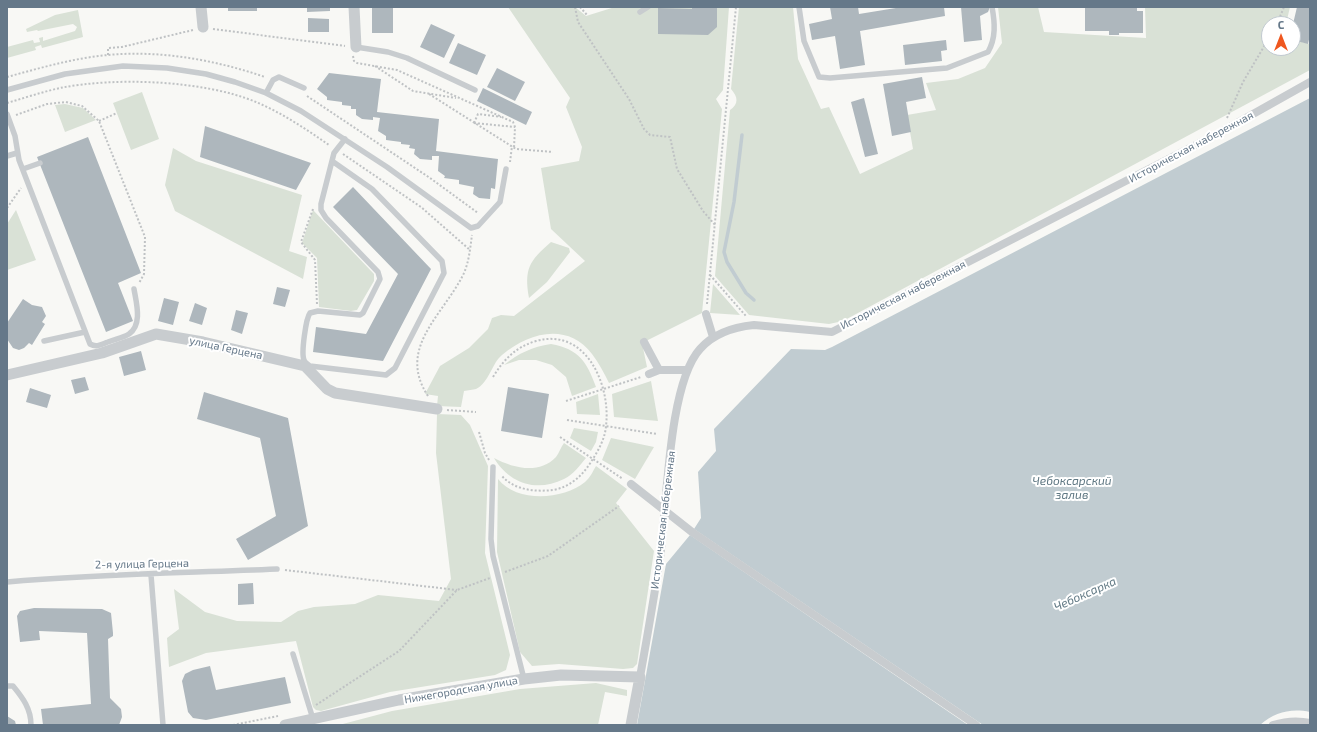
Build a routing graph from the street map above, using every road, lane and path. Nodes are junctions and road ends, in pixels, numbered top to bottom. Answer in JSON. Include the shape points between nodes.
{"nodes":[{"id":1,"x":201,"y":7,"type":"edge"},
{"id":2,"x":354,"y":7,"type":"edge"},
{"id":3,"x":575,"y":7,"type":"edge"},
{"id":4,"x":580,"y":7,"type":"edge"},
{"id":5,"x":648,"y":7,"type":"edge"},
{"id":6,"x":736,"y":7,"type":"edge"},
{"id":7,"x":799,"y":7,"type":"edge"},
{"id":8,"x":992,"y":7,"type":"edge"},
{"id":9,"x":640,"y":12,"type":"dead end"},
{"id":10,"x":587,"y":15,"type":"dead end"},
{"id":11,"x":203,"y":27,"type":"junction"},
{"id":12,"x":355,"y":47,"type":"junction"},
{"id":13,"x":1261,"y":52,"type":"edge"},
{"id":14,"x":374,"y":65,"type":"junction"},
{"id":15,"x":7,"y":77,"type":"edge"},
{"id":16,"x":1310,"y":82,"type":"edge"},
{"id":17,"x":304,"y":88,"type":"dead end"},
{"id":18,"x":7,"y":90,"type":"edge"},
{"id":19,"x":475,"y":90,"type":"dead end"},
{"id":20,"x":266,"y":93,"type":"junction"},
{"id":21,"x":429,"y":94,"type":"junction"},
{"id":22,"x":460,"y":98,"type":"junction"},
{"id":23,"x":7,"y":104,"type":"edge"},
{"id":24,"x":117,"y":113,"type":"dead end"},
{"id":25,"x":8,"y":116,"type":"edge"},
{"id":26,"x":503,"y":118,"type":"junction"},
{"id":27,"x":99,"y":121,"type":"junction"},
{"id":28,"x":474,"y":122,"type":"junction"},
{"id":29,"x":515,"y":127,"type":"junction"},
{"id":30,"x":1221,"y":132,"type":"junction"},
{"id":31,"x":344,"y":139,"type":"junction"},
{"id":32,"x":513,"y":147,"type":"junction"},
{"id":33,"x":336,"y":150,"type":"junction"},
{"id":34,"x":553,"y":152,"type":"dead end"},
{"id":35,"x":17,"y":153,"type":"junction"},
{"id":36,"x":7,"y":156,"type":"edge"},
{"id":37,"x":332,"y":161,"type":"junction"},
{"id":38,"x":40,"y":163,"type":"dead end"},
{"id":39,"x":508,"y":168,"type":"joint"},
{"id":40,"x":23,"y":169,"type":"junction"},
{"id":41,"x":27,"y":180,"type":"junction"},
{"id":42,"x":321,"y":204,"type":"junction"},
{"id":43,"x":7,"y":208,"type":"edge"},
{"id":44,"x":715,"y":225,"type":"junction"},
{"id":45,"x":473,"y":228,"type":"junction"},
{"id":46,"x":470,"y":250,"type":"junction"},
{"id":47,"x":710,"y":275,"type":"junction"},
{"id":48,"x":134,"y":289,"type":"joint"},
{"id":49,"x":318,"y":311,"type":"junction"},
{"id":50,"x":706,"y":314,"type":"joint"},
{"id":51,"x":754,"y":325,"type":"junction"},
{"id":52,"x":85,"y":332,"type":"junction"},
{"id":53,"x":713,"y":337,"type":"junction"},
{"id":54,"x":44,"y":341,"type":"dead end"},
{"id":55,"x":644,"y":342,"type":"dead end"},
{"id":56,"x":659,"y":370,"type":"junction"},
{"id":57,"x":687,"y":370,"type":"junction"},
{"id":58,"x":649,"y":374,"type":"joint"},
{"id":59,"x":7,"y":375,"type":"edge"},
{"id":60,"x":492,"y":377,"type":"dead end"},
{"id":61,"x":603,"y":390,"type":"junction"},
{"id":62,"x":566,"y":401,"type":"dead end"},
{"id":63,"x":437,"y":409,"type":"junction"},
{"id":64,"x":476,"y":412,"type":"dead end"},
{"id":65,"x":567,"y":420,"type":"dead end"},
{"id":66,"x":606,"y":426,"type":"junction"},
{"id":67,"x":479,"y":432,"type":"dead end"},
{"id":68,"x":657,"y":434,"type":"dead end"},
{"id":69,"x":560,"y":437,"type":"dead end"},
{"id":70,"x":593,"y":459,"type":"junction"},
{"id":71,"x":494,"y":467,"type":"junction"},
{"id":72,"x":631,"y":484,"type":"joint"},
{"id":73,"x":619,"y":506,"type":"dead end"},
{"id":74,"x":665,"y":510,"type":"junction"},
{"id":75,"x":277,"y":569,"type":"joint"},
{"id":76,"x":497,"y":574,"type":"junction"},
{"id":77,"x":151,"y":575,"type":"junction"},
{"id":78,"x":7,"y":582,"type":"edge"},
{"id":79,"x":457,"y":590,"type":"junction"},
{"id":80,"x":293,"y":654,"type":"dead end"},
{"id":81,"x":640,"y":678,"type":"junction"},
{"id":82,"x":524,"y":679,"type":"junction"},
{"id":83,"x":7,"y":686,"type":"edge"},
{"id":84,"x":307,"y":718,"type":"edge"},
{"id":85,"x":282,"y":720,"type":"edge"},
{"id":86,"x":1310,"y":723,"type":"edge"},
{"id":87,"x":31,"y":725,"type":"edge"},
{"id":88,"x":162,"y":725,"type":"edge"},
{"id":89,"x":233,"y":725,"type":"edge"},
{"id":90,"x":631,"y":725,"type":"edge"},
{"id":91,"x":976,"y":725,"type":"edge"},
{"id":92,"x":1273,"y":725,"type":"edge"}],
"edges":[{"from":1,"to":11,"type":"street"},
{"from":2,"to":12,"type":"street"},
{"from":3,"to":44,"type":"path","via":[[578,22],[629,99],[644,129],[650,135],[670,137],[677,169],[703,212]]},
{"from":4,"to":10,"type":"path"},
{"from":5,"to":9,"type":"lane"},
{"from":6,"to":44,"type":"path"},
{"from":7,"to":8,"type":"lane","via":[[804,41],[819,77],[830,78],[947,68],[988,52],[993,44],[995,24]]},
{"from":11,"to":12,"type":"path"},
{"from":11,"to":15,"type":"path","via":[[122,47],[108,48],[108,55],[60,63]]},
{"from":12,"to":14,"type":"path","via":[[353,59],[356,63]]},
{"from":12,"to":19,"type":"lane","via":[[407,58]]},
{"from":13,"to":30,"type":"path","via":[[1243,82]]},
{"from":14,"to":21,"type":"path","via":[[410,90]]},
{"from":14,"to":22,"type":"path","via":[[397,70]]},
{"from":16,"to":30,"type":"street","name":"Историческая набережная"},
{"from":17,"to":20,"type":"lane","via":[[279,77],[273,80]]},
{"from":18,"to":20,"type":"lane","via":[[84,70],[147,66],[206,74]]},
{"from":20,"to":31,"type":"lane"},
{"from":21,"to":22,"type":"path"},
{"from":21,"to":28,"type":"path"},
{"from":22,"to":26,"type":"path"},
{"from":23,"to":33,"type":"path","via":[[59,88],[94,84],[142,82],[205,89],[246,98],[265,106]]},
{"from":24,"to":27,"type":"path"},
{"from":25,"to":27,"type":"path","via":[[47,104],[66,102],[82,106]]},
{"from":25,"to":35,"type":"lane","via":[[15,136]]},
{"from":26,"to":28,"type":"path","via":[[478,114]]},
{"from":26,"to":29,"type":"path","via":[[513,122]]},
{"from":27,"to":48,"type":"path","via":[[145,237],[144,274]]},
{"from":28,"to":29,"type":"path"},
{"from":28,"to":32,"type":"path"},
{"from":29,"to":32,"type":"path"},
{"from":30,"to":51,"type":"street","name":"Историческая набережная","via":[[832,332]]},
{"from":31,"to":33,"type":"lane"},
{"from":31,"to":45,"type":"lane"},
{"from":32,"to":34,"type":"path","via":[[519,150]]},
{"from":32,"to":39,"type":"path"},
{"from":33,"to":37,"type":"lane"},
{"from":33,"to":46,"type":"path","via":[[421,207]]},
{"from":35,"to":36,"type":"lane"},
{"from":35,"to":40,"type":"lane"},
{"from":37,"to":42,"type":"lane"},
{"from":37,"to":49,"type":"lane","via":[[376,192],[442,261],[444,269],[394,368],[386,375],[307,364],[303,354],[308,319],[310,313]]},
{"from":38,"to":40,"type":"lane"},
{"from":39,"to":45,"type":"lane","via":[[500,202],[478,226]]},
{"from":40,"to":41,"type":"lane"},
{"from":41,"to":43,"type":"path"},
{"from":41,"to":52,"type":"lane"},
{"from":42,"to":49,"type":"path","via":[[311,212],[301,242],[315,260]]},
{"from":42,"to":49,"type":"lane","via":[[321,210],[326,218],[378,272],[380,279],[360,315]]},
{"from":44,"to":47,"type":"path"},
{"from":45,"to":46,"type":"path"},
{"from":46,"to":63,"type":"path","via":[[462,277],[417,352],[416,367],[419,380]]},
{"from":47,"to":50,"type":"path"},
{"from":47,"to":51,"type":"path"},
{"from":48,"to":52,"type":"lane","via":[[137,318],[135,326],[128,334],[95,346],[90,344]]},
{"from":50,"to":53,"type":"street"},
{"from":51,"to":53,"type":"street","name":"Историческая набережная","via":[[728,330]]},
{"from":52,"to":54,"type":"lane"},
{"from":53,"to":57,"type":"street","name":"Историческая набережная","via":[[700,349]]},
{"from":55,"to":56,"type":"street"},
{"from":56,"to":57,"type":"street"},
{"from":56,"to":58,"type":"street"},
{"from":57,"to":74,"type":"street","name":"Историческая набережная","via":[[674,421]]},
{"from":58,"to":61,"type":"path"},
{"from":59,"to":63,"type":"street","name":"улица Герцена","via":[[102,353],[156,334],[203,342],[305,366],[327,389],[335,393]]},
{"from":60,"to":61,"type":"path","via":[[502,361],[514,351],[529,343],[554,338],[563,339],[589,358],[598,373]]},
{"from":61,"to":62,"type":"path"},
{"from":61,"to":66,"type":"path"},
{"from":63,"to":64,"type":"path"},
{"from":65,"to":66,"type":"path"},
{"from":66,"to":68,"type":"path"},
{"from":66,"to":70,"type":"path","via":[[599,450]]},
{"from":67,"to":71,"type":"path","via":[[485,453]]},
{"from":69,"to":70,"type":"path"},
{"from":70,"to":71,"type":"path","via":[[575,480],[554,489],[541,491],[515,486]]},
{"from":70,"to":72,"type":"path"},
{"from":71,"to":76,"type":"lane","via":[[491,539]]},
{"from":72,"to":74,"type":"street"},
{"from":73,"to":76,"type":"path","via":[[548,556]]},
{"from":74,"to":81,"type":"street","name":"Историческая набережная"},
{"from":74,"to":91,"type":"street","via":[[692,532]]},
{"from":75,"to":77,"type":"lane","name":"2-я улица Герцена"},
{"from":75,"to":79,"type":"path"},
{"from":76,"to":79,"type":"path"},
{"from":76,"to":82,"type":"lane"},
{"from":77,"to":78,"type":"lane","name":"2-я улица Герцена","via":[[75,576]]},
{"from":77,"to":88,"type":"lane"},
{"from":79,"to":84,"type":"path","via":[[399,650]]},
{"from":80,"to":84,"type":"lane"},
{"from":81,"to":82,"type":"street","name":"Нижегородская улица","via":[[561,675]]},
{"from":81,"to":90,"type":"street","name":"Историческая набережная"},
{"from":82,"to":84,"type":"street","name":"Нижегородская улица"},
{"from":83,"to":87,"type":"lane","via":[[13,686],[26,702]]},
{"from":84,"to":85,"type":"street","name":"Нижегородская улица"},
{"from":85,"to":89,"type":"path"},
{"from":86,"to":92,"type":"street","via":[[1299,720]]}]}
